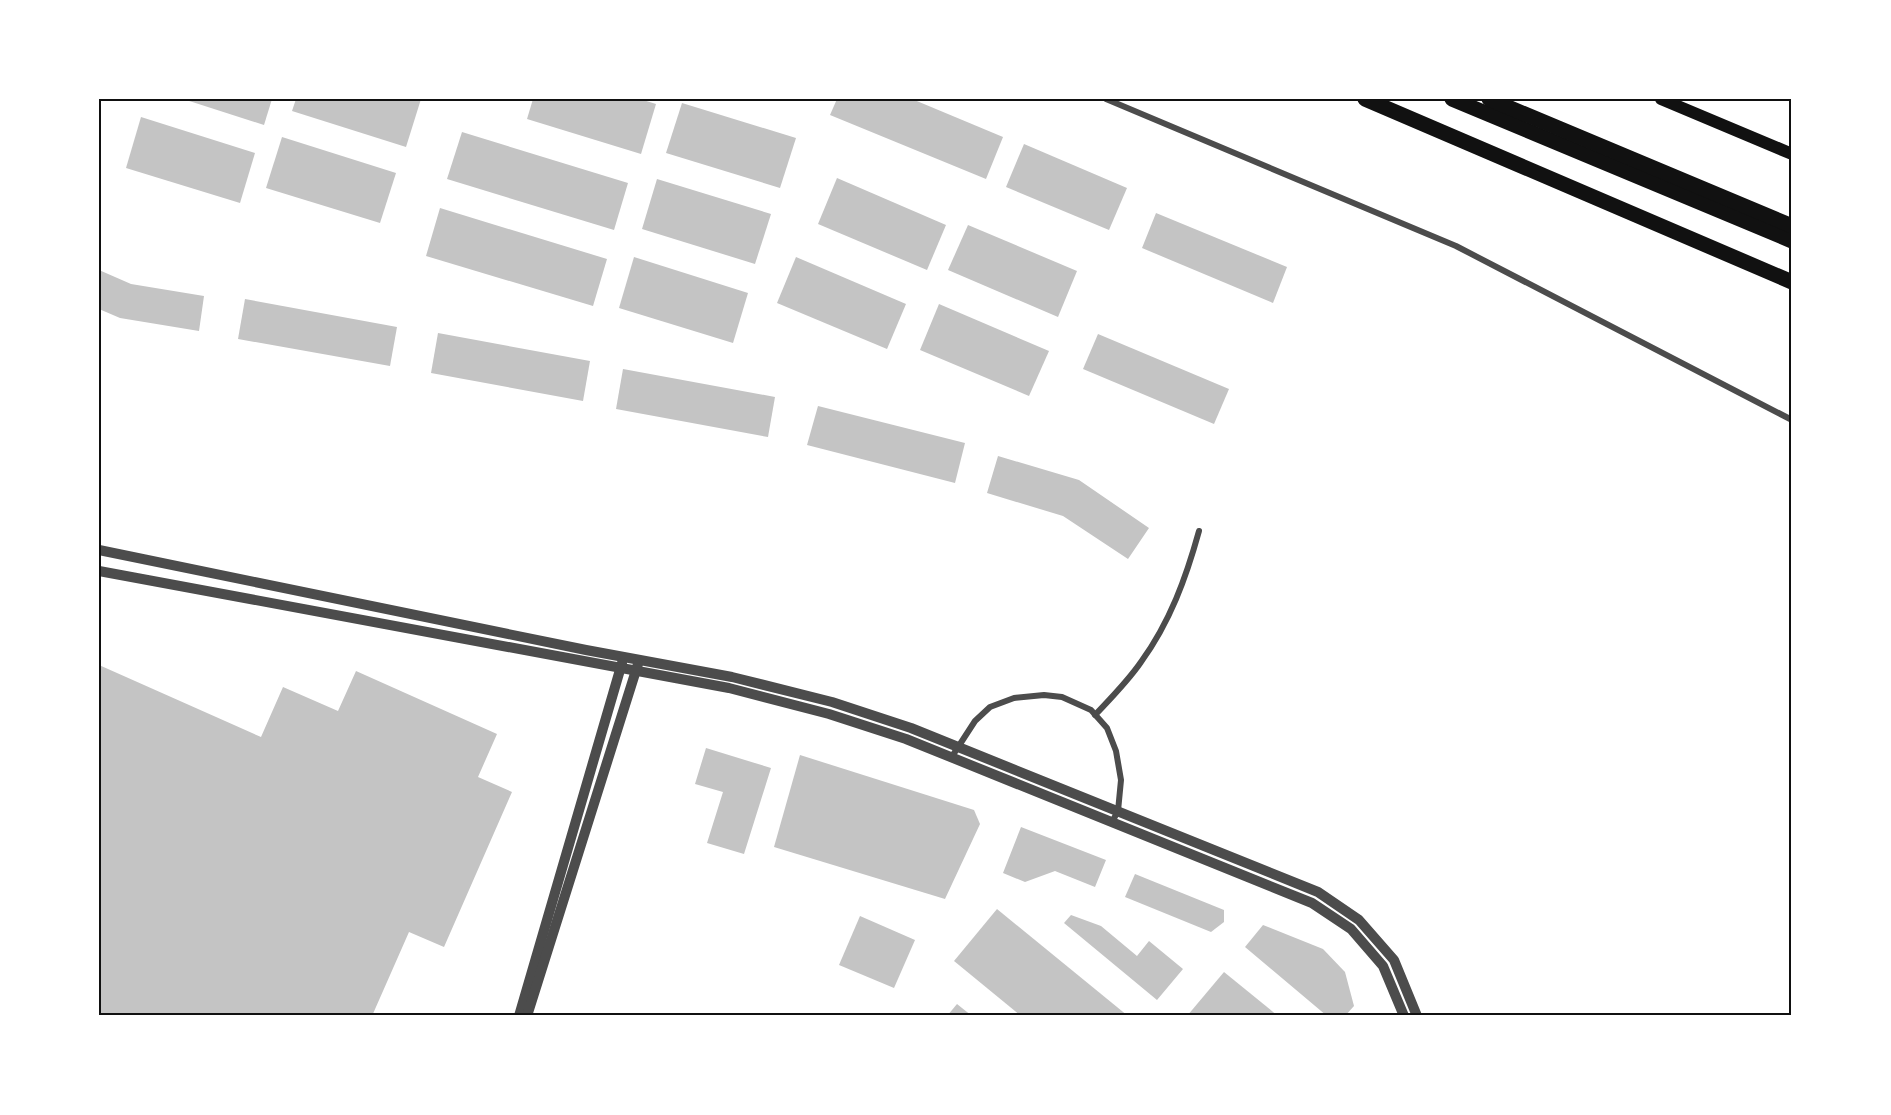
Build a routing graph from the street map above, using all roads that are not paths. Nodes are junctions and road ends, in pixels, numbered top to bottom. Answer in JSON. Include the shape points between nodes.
{"nodes":[{"id":1,"x":1106,"y":99,"type":"edge"},
{"id":2,"x":1365,"y":99,"type":"edge"},
{"id":3,"x":1452,"y":99,"type":"edge"},
{"id":4,"x":1489,"y":99,"type":"edge"},
{"id":5,"x":1661,"y":99,"type":"edge"},
{"id":6,"x":1792,"y":154,"type":"edge"},
{"id":7,"x":1792,"y":226,"type":"edge"},
{"id":8,"x":1671,"y":232,"type":"junction"},
{"id":9,"x":1792,"y":241,"type":"edge"},
{"id":10,"x":1792,"y":282,"type":"edge"},
{"id":11,"x":1792,"y":288,"type":"edge"},
{"id":12,"x":1792,"y":420,"type":"edge"},
{"id":13,"x":1199,"y":531,"type":"dead end"},
{"id":14,"x":99,"y":550,"type":"edge"},
{"id":15,"x":99,"y":571,"type":"edge"},
{"id":16,"x":623,"y":656,"type":"junction"},
{"id":17,"x":639,"y":660,"type":"junction"},
{"id":18,"x":621,"y":668,"type":"junction"},
{"id":19,"x":637,"y":671,"type":"junction"},
{"id":20,"x":1095,"y":715,"type":"junction"},
{"id":21,"x":957,"y":747,"type":"junction"},
{"id":22,"x":951,"y":758,"type":"junction"},
{"id":23,"x":1118,"y":811,"type":"junction"},
{"id":24,"x":1112,"y":822,"type":"junction"},
{"id":25,"x":519,"y":1016,"type":"edge"},
{"id":26,"x":527,"y":1016,"type":"edge"},
{"id":27,"x":1404,"y":1016,"type":"edge"},
{"id":28,"x":1417,"y":1016,"type":"edge"}],
"edges":[{"from":1,"to":12,"type":"street","via":[[1456,246]]},
{"from":2,"to":8,"type":"highway"},
{"from":3,"to":9,"type":"highway"},
{"from":4,"to":7,"type":"highway"},
{"from":5,"to":6,"type":"main road"},
{"from":8,"to":10,"type":"highway"},
{"from":8,"to":11,"type":"highway"},
{"from":13,"to":20,"type":"street","via":[[1188,573],[1158,636]]},
{"from":14,"to":16,"type":"street"},
{"from":15,"to":18,"type":"street"},
{"from":16,"to":17,"type":"street"},
{"from":16,"to":18,"type":"street"},
{"from":17,"to":19,"type":"street"},
{"from":17,"to":21,"type":"street","via":[[732,677],[832,702]]},
{"from":18,"to":19,"type":"street"},
{"from":18,"to":25,"type":"street"},
{"from":19,"to":22,"type":"street","via":[[729,688],[829,714]]},
{"from":19,"to":26,"type":"street"},
{"from":20,"to":21,"type":"street","via":[[1062,697],[1014,698],[990,707]]},
{"from":20,"to":23,"type":"street","via":[[1107,728],[1116,751],[1121,780]]},
{"from":21,"to":22,"type":"street"},
{"from":21,"to":23,"type":"street"},
{"from":22,"to":24,"type":"street"},
{"from":23,"to":24,"type":"street"},
{"from":23,"to":28,"type":"street","via":[[1317,892],[1359,920],[1394,960]]},
{"from":24,"to":27,"type":"street","via":[[1312,903],[1351,929],[1383,966]]}]}
